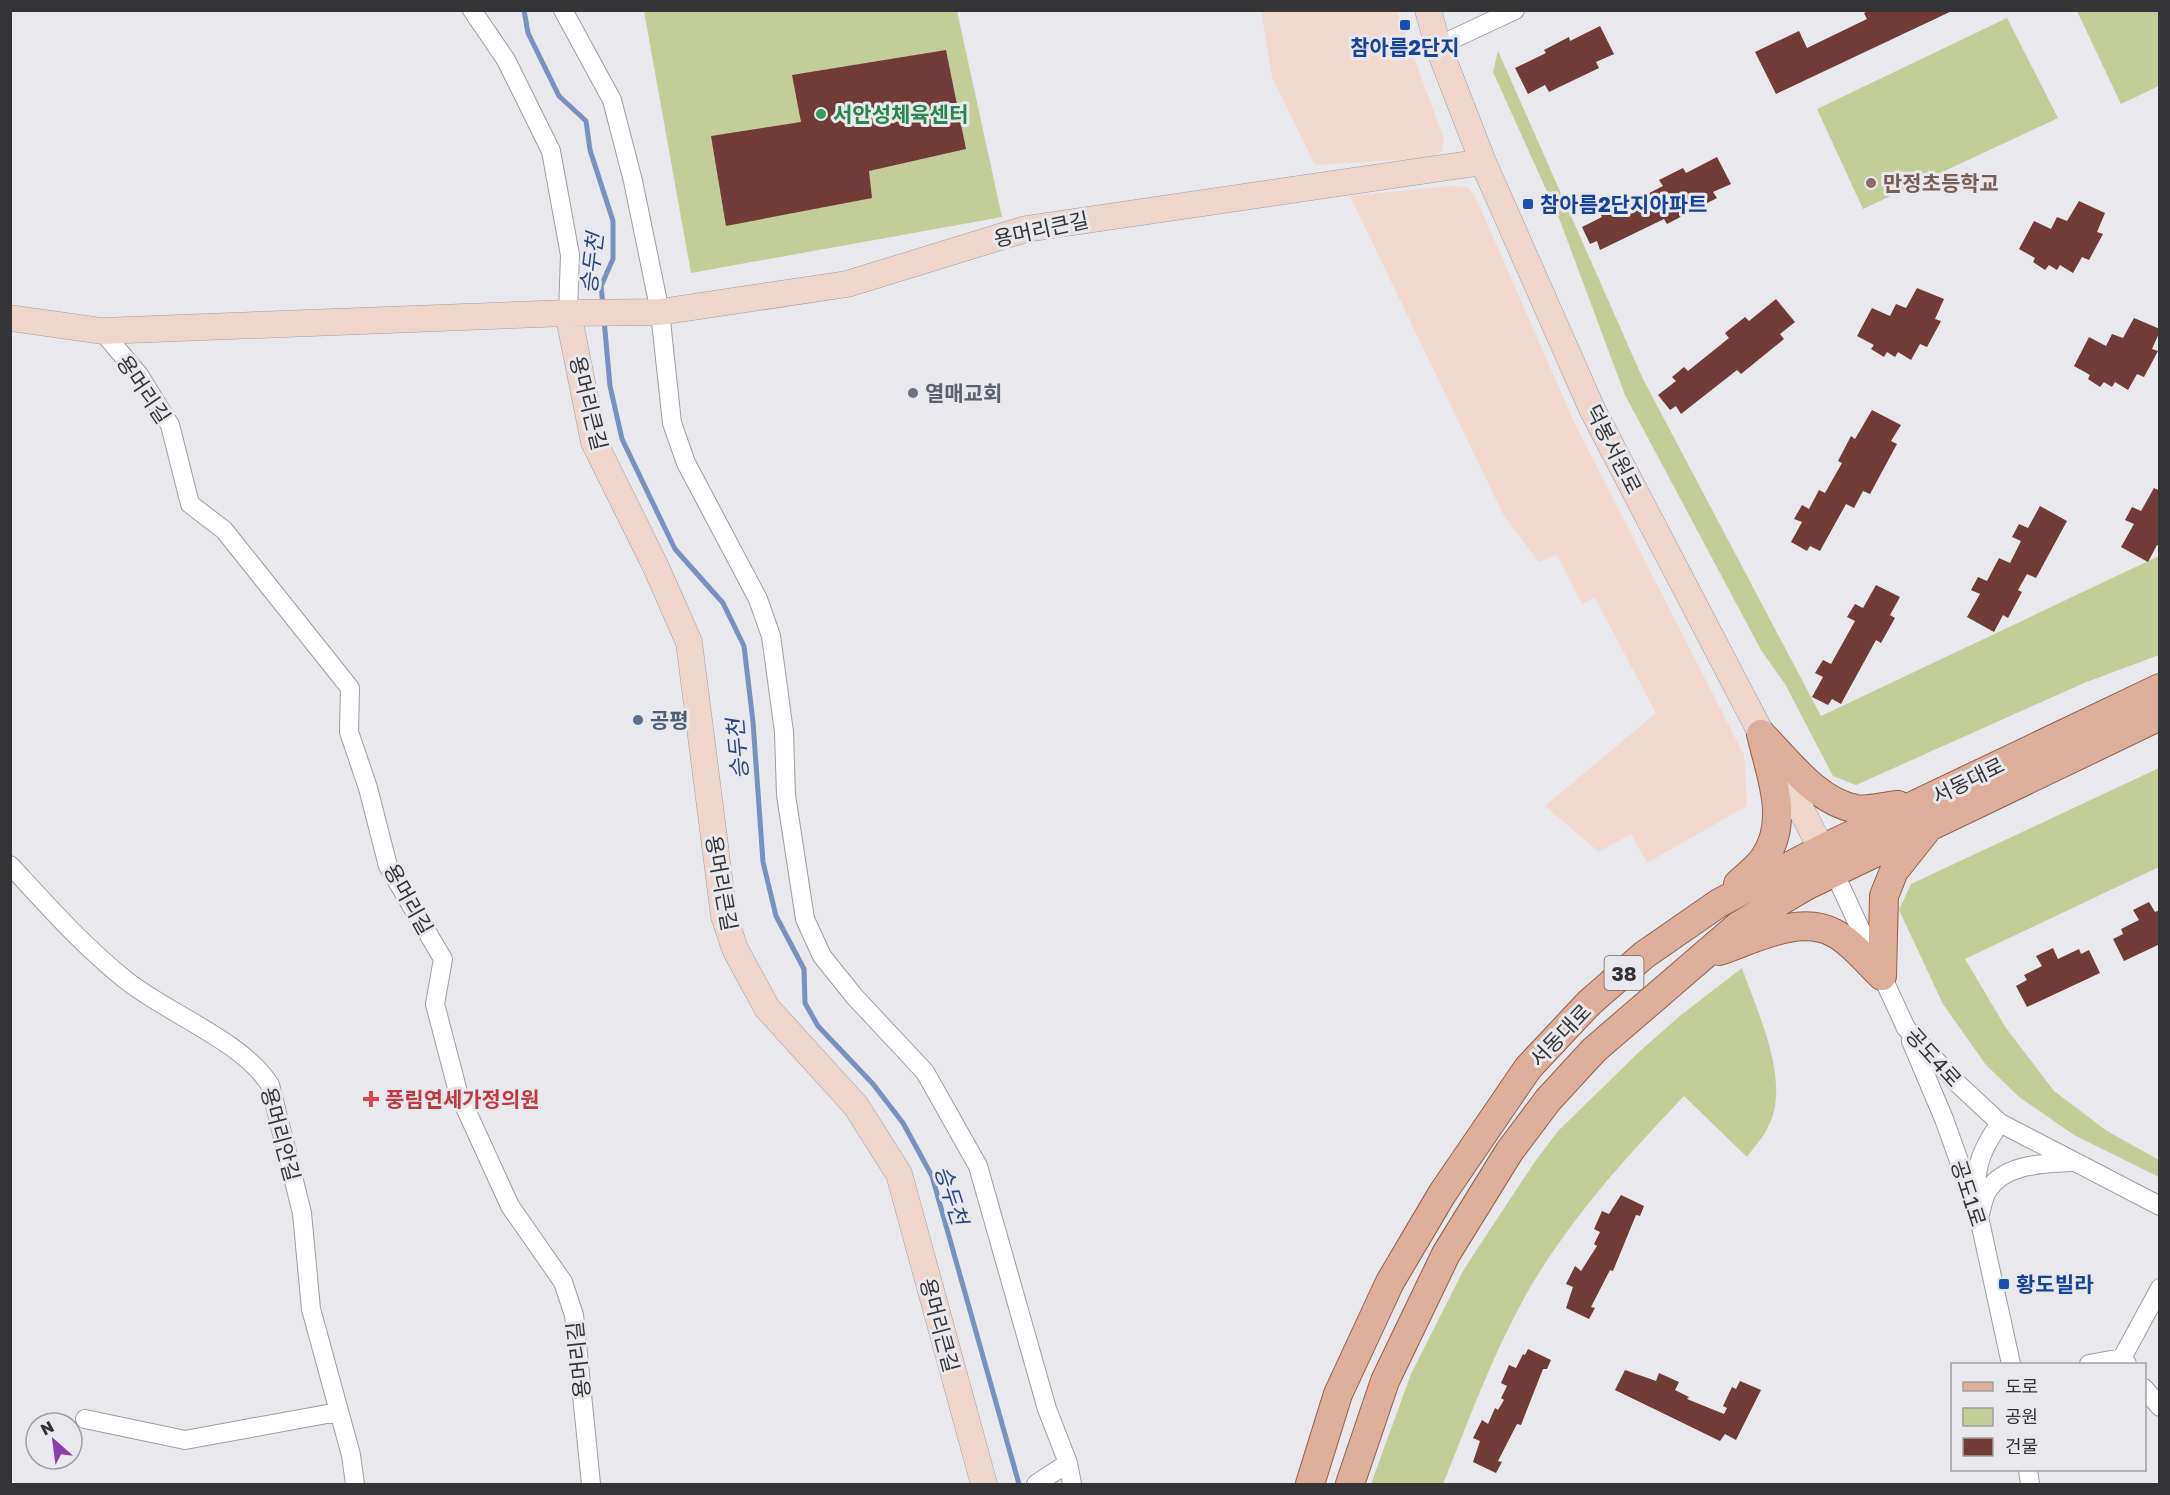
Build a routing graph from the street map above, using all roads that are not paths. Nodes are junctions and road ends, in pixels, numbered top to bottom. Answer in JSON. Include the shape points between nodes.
{"nodes":[{"id":1,"x":472,"y":10,"type":"edge"},
{"id":2,"x":563,"y":10,"type":"edge"},
{"id":3,"x":1428,"y":10,"type":"edge"},
{"id":4,"x":1515,"y":10,"type":"edge"},
{"id":5,"x":1438,"y":46,"type":"junction"},
{"id":6,"x":1483,"y":162,"type":"junction"},
{"id":7,"x":579,"y":313,"type":"junction"},
{"id":8,"x":653,"y":313,"type":"junction"},
{"id":9,"x":10,"y":318,"type":"edge"},
{"id":10,"x":102,"y":331,"type":"junction"},
{"id":11,"x":2160,"y":688,"type":"edge"},
{"id":12,"x":2160,"y":716,"type":"edge"},
{"id":13,"x":1761,"y":734,"type":"junction"},
{"id":14,"x":1926,"y":813,"type":"junction"},
{"id":15,"x":1828,"y":861,"type":"junction"},
{"id":16,"x":10,"y":865,"type":"edge"},
{"id":17,"x":1719,"y":903,"type":"junction"},
{"id":18,"x":1697,"y":959,"type":"junction"},
{"id":19,"x":1882,"y":976,"type":"junction"},
{"id":20,"x":1906,"y":1028,"type":"junction"},
{"id":21,"x":2000,"y":1123,"type":"junction"},
{"id":22,"x":2071,"y":1162,"type":"junction"},
{"id":23,"x":2160,"y":1206,"type":"edge"},
{"id":24,"x":1979,"y":1217,"type":"junction"},
{"id":25,"x":2160,"y":1288,"type":"edge"},
{"id":26,"x":2124,"y":1361,"type":"edge"},
{"id":27,"x":2011,"y":1363,"type":"edge"},
{"id":28,"x":2106,"y":1363,"type":"edge"},
{"id":29,"x":2146,"y":1389,"type":"edge"},
{"id":30,"x":2160,"y":1407,"type":"edge"},
{"id":31,"x":338,"y":1412,"type":"junction"},
{"id":32,"x":85,"y":1419,"type":"dead end"},
{"id":33,"x":1061,"y":1468,"type":"junction"},
{"id":34,"x":355,"y":1485,"type":"edge"},
{"id":35,"x":591,"y":1485,"type":"edge"},
{"id":36,"x":984,"y":1485,"type":"edge"},
{"id":37,"x":1036,"y":1485,"type":"edge"},
{"id":38,"x":1072,"y":1485,"type":"edge"},
{"id":39,"x":1310,"y":1485,"type":"edge"},
{"id":40,"x":1350,"y":1485,"type":"edge"}],
"edges":[{"from":1,"to":7,"type":"street","via":[[506,60],[551,151]]},
{"from":2,"to":8,"type":"street","via":[[612,100],[633,181]]},
{"from":3,"to":5,"type":"street","name":"덕봉서원로"},
{"from":4,"to":5,"type":"street"},
{"from":5,"to":6,"type":"street","name":"덕봉서원로"},
{"from":6,"to":8,"type":"street","name":"용머리큰길","via":[[1026,229],[847,284]]},
{"from":6,"to":13,"type":"street","name":"덕봉서원로","via":[[1592,409]]},
{"from":7,"to":8,"type":"street","name":"용머리큰길"},
{"from":7,"to":10,"type":"street","name":"용머리큰길"},
{"from":7,"to":36,"type":"street","name":"용머리큰길","via":[[594,442],[689,642],[724,916],[735,949],[767,1008],[856,1106],[899,1174]]},
{"from":8,"to":33,"type":"street","via":[[672,423],[686,463],[758,599],[771,636],[784,732],[786,795],[805,919],[828,964],[925,1072],[978,1166]]},
{"from":9,"to":10,"type":"street","name":"용머리큰길"},
{"from":10,"to":35,"type":"street","name":"용머리길","via":[[139,375],[170,425],[190,504],[224,530],[350,688],[349,732],[368,788],[387,866],[443,959],[435,1004],[458,1092],[510,1206],[563,1282],[574,1315]]},
{"from":11,"to":14,"type":"main road","name":"서동대로","number":"38"},
{"from":12,"to":14,"type":"main road","name":"서동대로","number":"38"},
{"from":13,"to":14,"type":"main road","via":[[1815,789],[1838,803],[1858,809]]},
{"from":13,"to":15,"type":"street","name":"덕봉서원로"},
{"from":13,"to":17,"type":"main road","via":[[1779,811],[1776,835],[1764,858]]},
{"from":14,"to":15,"type":"main road","name":"서동대로","number":"38"},
{"from":14,"to":19,"type":"main road","via":[[1884,896]]},
{"from":15,"to":17,"type":"main road","name":"서동대로","number":"38"},
{"from":15,"to":18,"type":"main road","name":"서동대로","number":"38"},
{"from":15,"to":19,"type":"street","name":"공도4로"},
{"from":16,"to":31,"type":"street","name":"용머리안길","via":[[78,939],[128,982],[242,1055],[266,1079],[302,1213],[311,1310]]},
{"from":17,"to":39,"type":"main road","name":"서동대로","number":"38","via":[[1644,955],[1589,1004],[1528,1068],[1442,1194],[1390,1282],[1338,1394]]},
{"from":18,"to":19,"type":"main road","via":[[1786,928],[1813,925],[1835,933]]},
{"from":18,"to":40,"type":"main road","name":"서동대로","number":"38","via":[[1594,1050],[1548,1100],[1509,1152],[1446,1254],[1411,1322],[1385,1381]]},
{"from":19,"to":20,"type":"street","name":"공도4로"},
{"from":20,"to":21,"type":"street","name":"공도4로"},
{"from":20,"to":24,"type":"street","name":"공도1로"},
{"from":21,"to":22,"type":"street","name":"공도4로"},
{"from":21,"to":24,"type":"street","via":[[1979,1159],[1975,1177]]},
{"from":22,"to":23,"type":"street","name":"공도4로"},
{"from":22,"to":24,"type":"street","via":[[2030,1166],[2004,1174],[1987,1191]]},
{"from":24,"to":27,"type":"street","name":"공도1로"},
{"from":25,"to":26,"type":"street"},
{"from":26,"to":28,"type":"street"},
{"from":29,"to":30,"type":"street"},
{"from":31,"to":32,"type":"street","via":[[185,1440]]},
{"from":31,"to":34,"type":"street","name":"용머리안길"},
{"from":33,"to":37,"type":"street"},
{"from":33,"to":38,"type":"street"}]}
